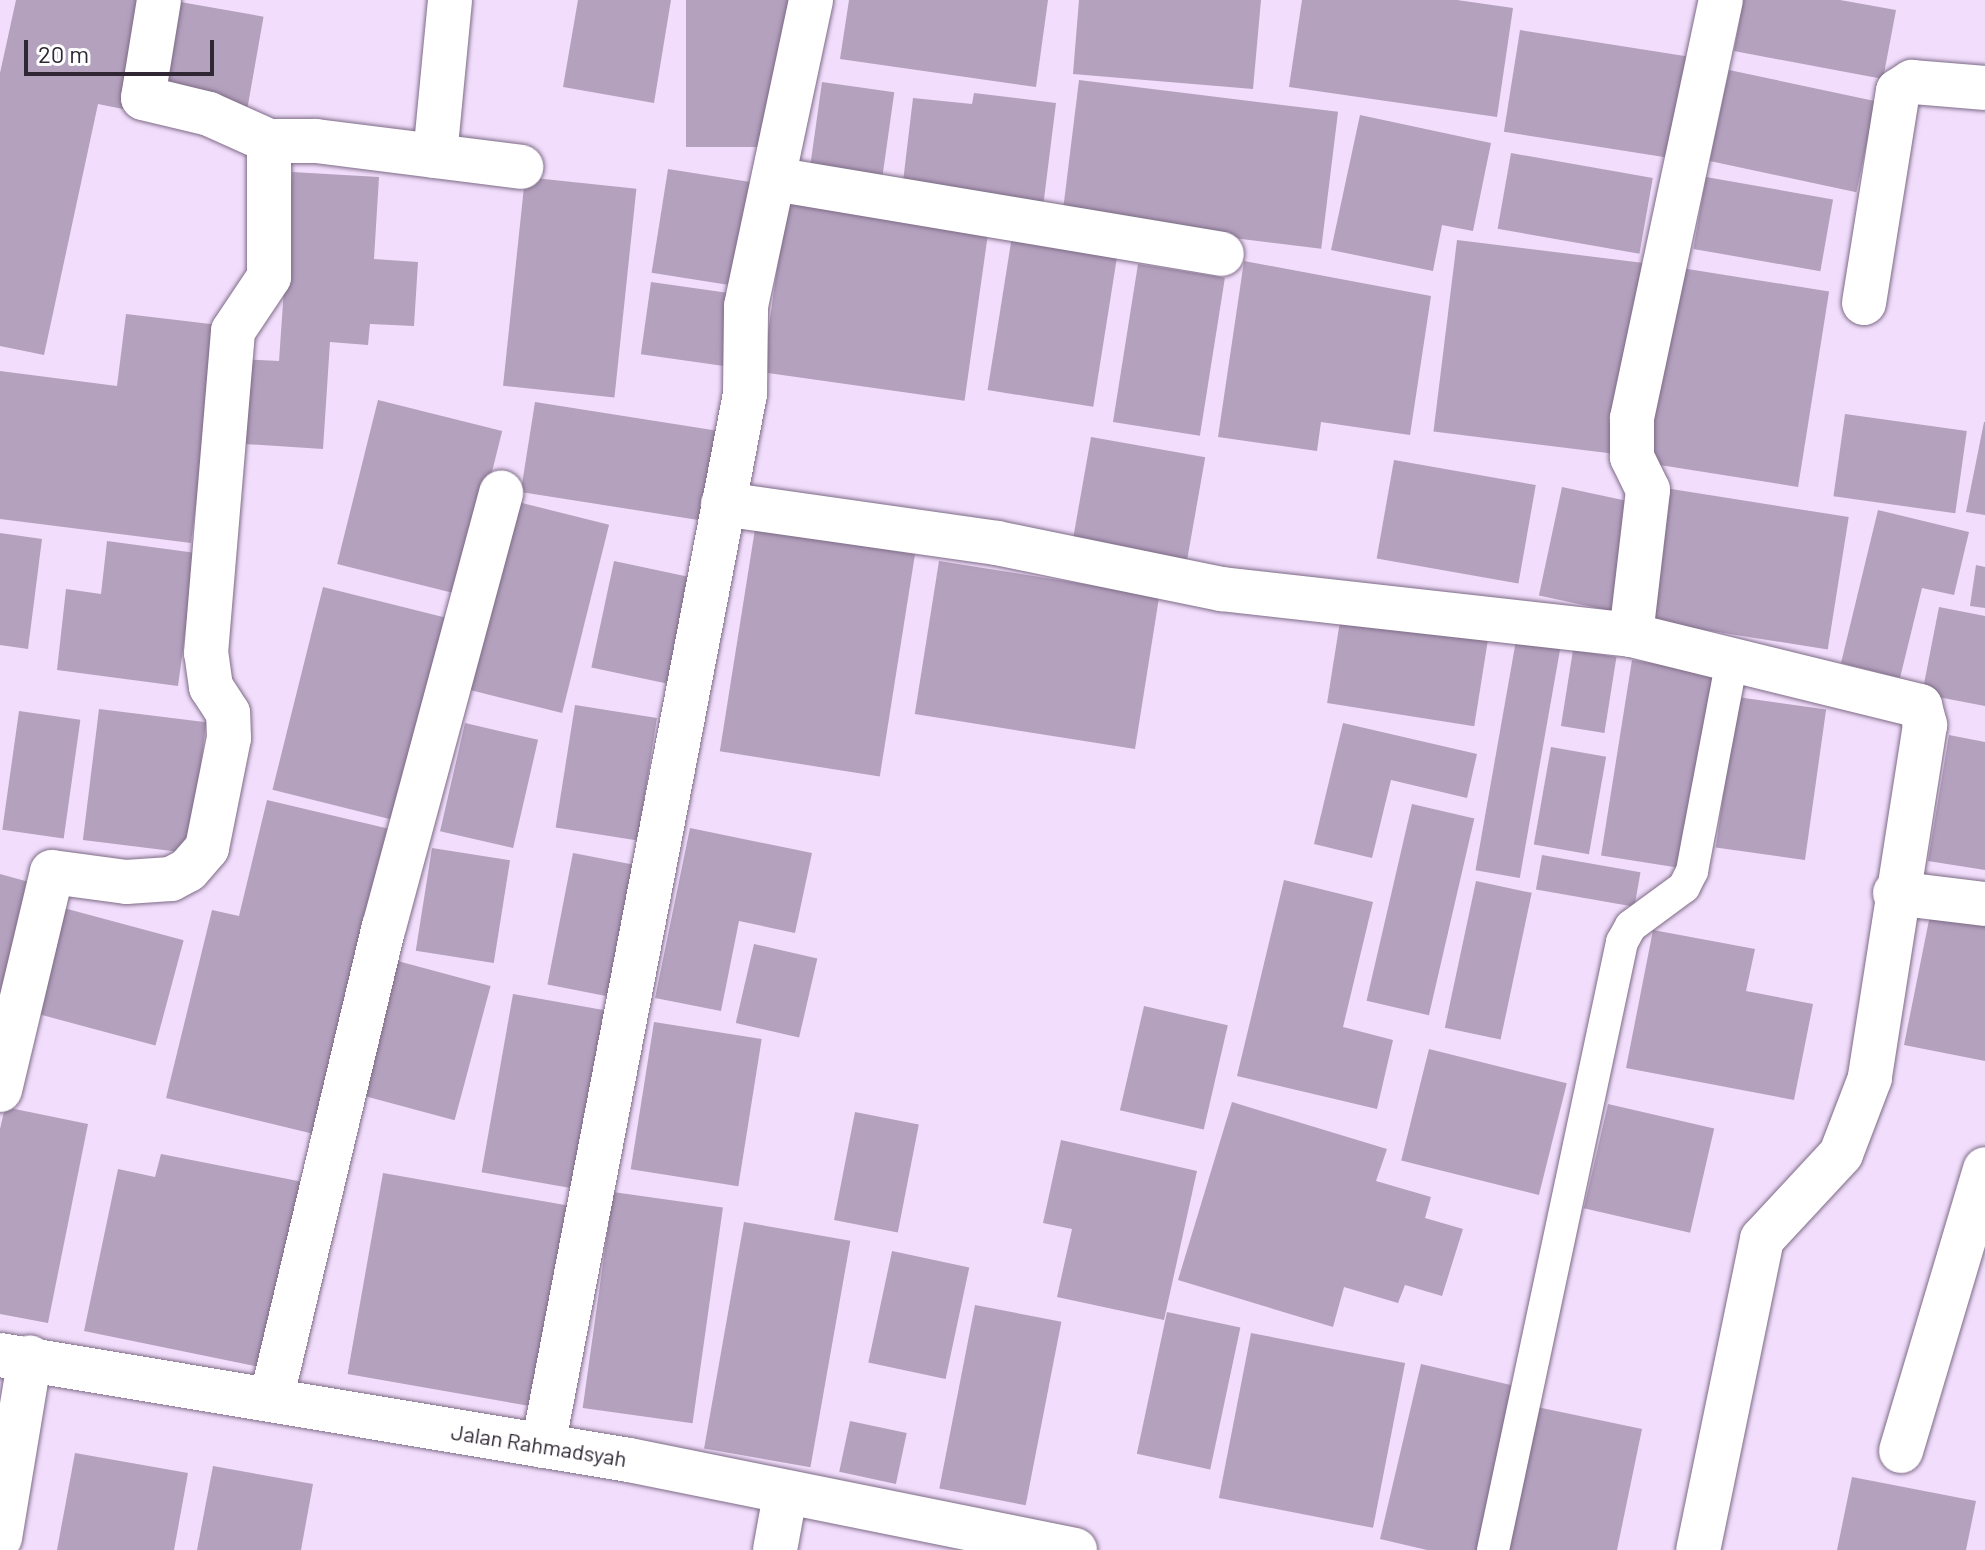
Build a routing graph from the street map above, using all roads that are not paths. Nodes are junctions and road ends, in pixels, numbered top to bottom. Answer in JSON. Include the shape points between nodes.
{"nodes":[{"id":1,"x":159,"y":0,"type":"edge"},
{"id":2,"x":450,"y":0,"type":"edge"},
{"id":3,"x":811,"y":0,"type":"edge"},
{"id":4,"x":1721,"y":0,"type":"edge"},
{"id":5,"x":1985,"y":88,"type":"edge"},
{"id":6,"x":269,"y":141,"type":"junction"},
{"id":7,"x":435,"y":156,"type":"junction"},
{"id":8,"x":521,"y":167,"type":"dead end"},
{"id":9,"x":774,"y":179,"type":"junction"},
{"id":10,"x":1222,"y":254,"type":"dead end"},
{"id":11,"x":1864,"y":303,"type":"dead end"},
{"id":12,"x":501,"y":492,"type":"dead end"},
{"id":13,"x":723,"y":504,"type":"junction"},
{"id":14,"x":1631,"y":635,"type":"junction"},
{"id":15,"x":1732,"y":660,"type":"junction"},
{"id":16,"x":1895,"y":893,"type":"junction"},
{"id":17,"x":1985,"y":904,"type":"edge"},
{"id":18,"x":0,"y":1090,"type":"edge"},
{"id":19,"x":1985,"y":1169,"type":"edge"},
{"id":20,"x":15,"y":1356,"type":"edge"},
{"id":21,"x":271,"y":1400,"type":"junction"},
{"id":22,"x":543,"y":1446,"type":"junction"},
{"id":23,"x":1901,"y":1451,"type":"dead end"},
{"id":24,"x":785,"y":1495,"type":"junction"},
{"id":25,"x":0,"y":1538,"type":"edge"},
{"id":26,"x":998,"y":1542,"type":"edge"},
{"id":27,"x":775,"y":1550,"type":"edge"},
{"id":28,"x":1075,"y":1550,"type":"edge"},
{"id":29,"x":1493,"y":1550,"type":"edge"},
{"id":30,"x":1698,"y":1550,"type":"edge"}],
"edges":[{"from":1,"to":6,"type":"street","via":[[143,98],[209,114]]},
{"from":2,"to":7,"type":"street"},
{"from":3,"to":9,"type":"street"},
{"from":4,"to":14,"type":"street","via":[[1632,418],[1632,457],[1648,490]]},
{"from":5,"to":11,"type":"street","via":[[1912,82],[1898,91]]},
{"from":6,"to":7,"type":"street","via":[[316,141]]},
{"from":6,"to":18,"type":"street","via":[[269,277],[233,331],[206,653],[211,687],[228,713],[229,738],[207,848],[188,870],[171,879],[126,882],[52,872]]},
{"from":7,"to":8,"type":"street"},
{"from":9,"to":10,"type":"street"},
{"from":9,"to":13,"type":"street","via":[[746,306],[745,394]]},
{"from":12,"to":21,"type":"street","via":[[384,927]]},
{"from":13,"to":14,"type":"street","via":[[997,543],[1222,589]]},
{"from":13,"to":22,"type":"street"},
{"from":14,"to":15,"type":"street"},
{"from":15,"to":16,"type":"street","via":[[1920,706],[1925,725]]},
{"from":15,"to":29,"type":"lane","via":[[1692,871],[1684,887],[1631,926],[1622,942]]},
{"from":16,"to":17,"type":"street"},
{"from":16,"to":30,"type":"street","via":[[1870,1078],[1841,1154],[1762,1239]]},
{"from":19,"to":23,"type":"street"},
{"from":20,"to":21,"type":"street","name":"Jalan Rahmadsyah"},
{"from":20,"to":25,"type":"street"},
{"from":21,"to":22,"type":"street","name":"Jalan Rahmadsyah"},
{"from":22,"to":24,"type":"street","name":"Jalan Rahmadsyah"},
{"from":24,"to":26,"type":"street","name":"Jalan Rahmadsyah"},
{"from":24,"to":27,"type":"street"},
{"from":26,"to":28,"type":"street","name":"Jalan Rahmadsyah"}]}
